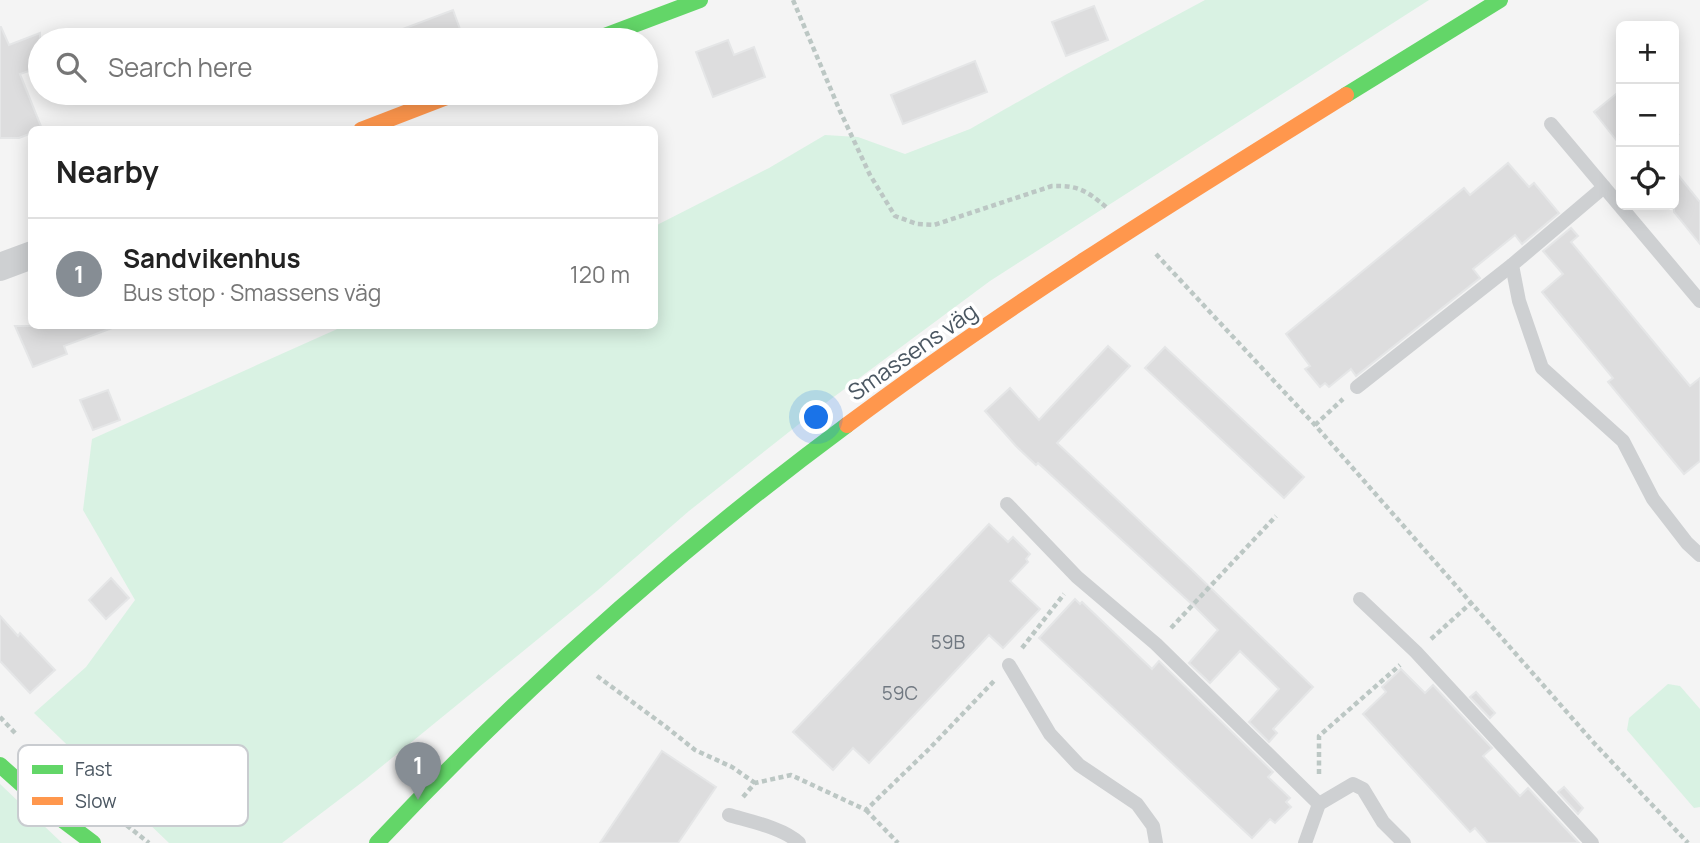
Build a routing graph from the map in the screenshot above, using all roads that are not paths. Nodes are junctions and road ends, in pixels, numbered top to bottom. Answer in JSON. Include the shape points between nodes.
{"nodes":[{"id":1,"x":700,"y":0,"type":"edge"},
{"id":2,"x":1500,"y":0,"type":"edge"},
{"id":3,"x":626,"y":28,"type":"edge"},
{"id":4,"x":426,"y":105,"type":"edge"},
{"id":5,"x":1551,"y":124,"type":"dead end"},
{"id":6,"x":371,"y":126,"type":"edge"},
{"id":7,"x":1604,"y":187,"type":"junction"},
{"id":8,"x":28,"y":256,"type":"edge"},
{"id":9,"x":1512,"y":265,"type":"junction"},
{"id":10,"x":0,"y":267,"type":"edge"},
{"id":11,"x":1700,"y":301,"type":"edge"},
{"id":12,"x":1357,"y":387,"type":"road end"},
{"id":13,"x":1007,"y":504,"type":"dead end"},
{"id":14,"x":1700,"y":555,"type":"edge"},
{"id":15,"x":1360,"y":599,"type":"dead end"},
{"id":16,"x":1010,"y":665,"type":"road end"},
{"id":17,"x":0,"y":765,"type":"edge"},
{"id":18,"x":18,"y":781,"type":"edge"},
{"id":19,"x":1319,"y":804,"type":"junction"},
{"id":20,"x":729,"y":815,"type":"road end"},
{"id":21,"x":71,"y":826,"type":"edge"},
{"id":22,"x":93,"y":843,"type":"edge"},
{"id":23,"x":377,"y":843,"type":"edge"},
{"id":24,"x":799,"y":843,"type":"edge"},
{"id":25,"x":1156,"y":843,"type":"edge"},
{"id":26,"x":1305,"y":843,"type":"edge"},
{"id":27,"x":1404,"y":843,"type":"edge"},
{"id":28,"x":1591,"y":843,"type":"edge"}],
"edges":[{"from":1,"to":3,"type":"street"},
{"from":2,"to":23,"type":"street","name":"Smassens väg","via":[[1132,229],[915,375],[790,467],[535,685]]},
{"from":4,"to":6,"type":"street"},
{"from":5,"to":7,"type":"lane"},
{"from":7,"to":9,"type":"lane"},
{"from":7,"to":11,"type":"lane"},
{"from":8,"to":10,"type":"street"},
{"from":9,"to":12,"type":"lane"},
{"from":9,"to":14,"type":"lane","via":[[1518,301],[1542,368],[1623,441],[1653,499]]},
{"from":13,"to":19,"type":"lane"},
{"from":15,"to":28,"type":"lane","via":[[1416,652]]},
{"from":16,"to":25,"type":"lane","via":[[1050,734],[1079,765],[1138,804],[1153,826]]},
{"from":17,"to":18,"type":"street"},
{"from":19,"to":26,"type":"lane"},
{"from":19,"to":27,"type":"lane","via":[[1353,784],[1363,789],[1383,822]]},
{"from":20,"to":24,"type":"lane"},
{"from":21,"to":22,"type":"street"}]}
